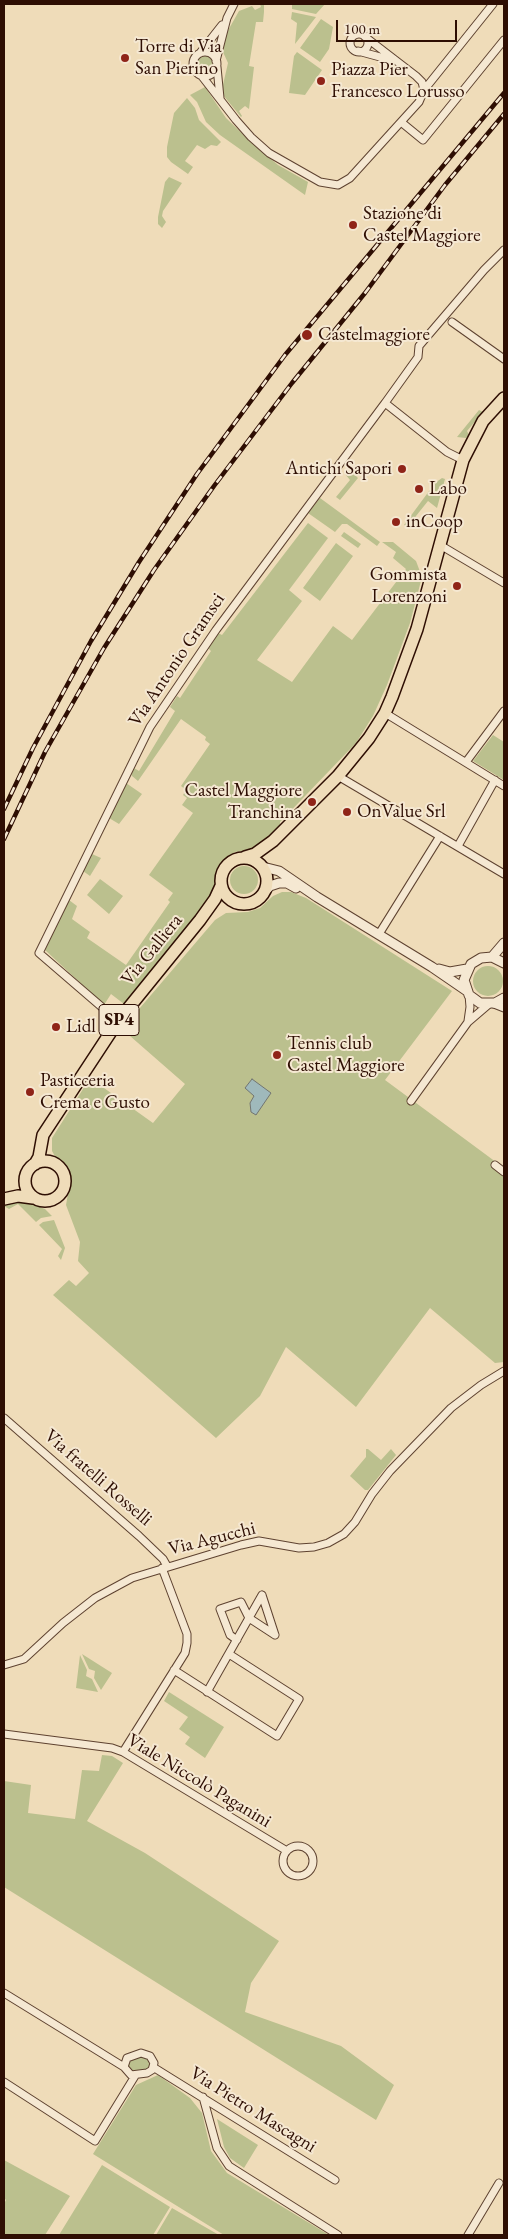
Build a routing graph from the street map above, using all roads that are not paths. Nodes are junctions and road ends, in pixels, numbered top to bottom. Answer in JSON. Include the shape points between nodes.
{"nodes":[{"id":1,"x":234,"y":4,"type":"edge"},
{"id":2,"x":493,"y":4,"type":"edge"},
{"id":3,"x":227,"y":18,"type":"junction"},
{"id":4,"x":364,"y":36,"type":"junction"},
{"id":5,"x":504,"y":40,"type":"edge"},
{"id":6,"x":358,"y":51,"type":"junction"},
{"id":7,"x":199,"y":54,"type":"junction"},
{"id":8,"x":397,"y":62,"type":"junction"},
{"id":9,"x":216,"y":64,"type":"junction"},
{"id":10,"x":201,"y":75,"type":"junction"},
{"id":11,"x":424,"y":90,"type":"junction"},
{"id":12,"x":222,"y":103,"type":"junction"},
{"id":13,"x":401,"y":122,"type":"junction"},
{"id":14,"x":504,"y":250,"type":"edge"},
{"id":15,"x":452,"y":322,"type":"dead end"},
{"id":16,"x":504,"y":359,"type":"edge"},
{"id":17,"x":504,"y":398,"type":"edge"},
{"id":18,"x":385,"y":403,"type":"junction"},
{"id":19,"x":463,"y":460,"type":"junction"},
{"id":20,"x":440,"y":545,"type":"junction"},
{"id":21,"x":504,"y":583,"type":"edge"},
{"id":22,"x":504,"y":711,"type":"edge"},
{"id":23,"x":384,"y":713,"type":"junction"},
{"id":24,"x":466,"y":762,"type":"junction"},
{"id":25,"x":338,"y":776,"type":"junction"},
{"id":26,"x":495,"y":780,"type":"junction"},
{"id":27,"x":504,"y":786,"type":"edge"},
{"id":28,"x":440,"y":836,"type":"junction"},
{"id":29,"x":273,"y":841,"type":"junction"},
{"id":30,"x":458,"y":846,"type":"junction"},
{"id":31,"x":245,"y":857,"type":"junction"},
{"id":32,"x":262,"y":866,"type":"junction"},
{"id":33,"x":504,"y":874,"type":"edge"},
{"id":34,"x":221,"y":886,"type":"junction"},
{"id":35,"x":265,"y":891,"type":"junction"},
{"id":36,"x":317,"y":898,"type":"junction"},
{"id":37,"x":234,"y":902,"type":"junction"},
{"id":38,"x":200,"y":920,"type":"junction"},
{"id":39,"x":379,"y":934,"type":"junction"},
{"id":40,"x":504,"y":943,"type":"edge"},
{"id":41,"x":492,"y":957,"type":"junction"},
{"id":42,"x":504,"y":963,"type":"edge"},
{"id":43,"x":432,"y":967,"type":"junction"},
{"id":44,"x":467,"y":969,"type":"junction"},
{"id":45,"x":468,"y":993,"type":"junction"},
{"id":46,"x":504,"y":998,"type":"edge"},
{"id":47,"x":492,"y":1004,"type":"junction"},
{"id":48,"x":504,"y":1008,"type":"edge"},
{"id":49,"x":118,"y":1021,"type":"junction"},
{"id":50,"x":468,"y":1022,"type":"junction"},
{"id":51,"x":411,"y":1101,"type":"dead end"},
{"id":52,"x":49,"y":1128,"type":"junction"},
{"id":53,"x":53,"y":1163,"type":"junction"},
{"id":54,"x":36,"y":1164,"type":"junction"},
{"id":55,"x":495,"y":1165,"type":"dead end"},
{"id":56,"x":504,"y":1172,"type":"edge"},
{"id":57,"x":25,"y":1178,"type":"junction"},
{"id":58,"x":4,"y":1193,"type":"edge"},
{"id":59,"x":33,"y":1198,"type":"junction"},
{"id":60,"x":4,"y":1199,"type":"edge"},
{"id":61,"x":504,"y":1371,"type":"edge"},
{"id":62,"x":4,"y":1418,"type":"edge"},
{"id":63,"x":165,"y":1567,"type":"junction"},
{"id":64,"x":249,"y":1618,"type":"junction"},
{"id":65,"x":237,"y":1640,"type":"junction"},
{"id":66,"x":229,"y":1654,"type":"junction"},
{"id":67,"x":4,"y":1665,"type":"edge"},
{"id":68,"x":174,"y":1670,"type":"junction"},
{"id":69,"x":207,"y":1692,"type":"junction"},
{"id":70,"x":4,"y":1734,"type":"edge"},
{"id":71,"x":124,"y":1752,"type":"junction"},
{"id":72,"x":286,"y":1852,"type":"junction"},
{"id":73,"x":4,"y":1993,"type":"edge"},
{"id":74,"x":124,"y":2067,"type":"junction"},
{"id":75,"x":153,"y":2067,"type":"junction"},
{"id":76,"x":135,"y":2076,"type":"junction"},
{"id":77,"x":4,"y":2082,"type":"edge"},
{"id":78,"x":204,"y":2097,"type":"junction"},
{"id":79,"x":335,"y":2180,"type":"dead end"},
{"id":80,"x":499,"y":2182,"type":"dead end"},
{"id":81,"x":338,"y":2235,"type":"edge"},
{"id":82,"x":468,"y":2235,"type":"edge"}],
"edges":[{"from":1,"to":3,"type":"street"},
{"from":2,"to":11,"type":"street"},
{"from":3,"to":7,"type":"street"},
{"from":3,"to":9,"type":"street"},
{"from":4,"to":6,"type":"street","via":[[367,46]]},
{"from":4,"to":6,"type":"street","via":[[359,34],[352,38],[351,46]]},
{"from":4,"to":8,"type":"street"},
{"from":5,"to":13,"type":"street","via":[[423,140]]},
{"from":6,"to":8,"type":"street"},
{"from":7,"to":9,"type":"street","via":[[210,53]]},
{"from":7,"to":10,"type":"street","via":[[194,59],[194,67]]},
{"from":8,"to":11,"type":"street","via":[[422,82]]},
{"from":9,"to":10,"type":"street","via":[[212,73]]},
{"from":9,"to":12,"type":"street"},
{"from":10,"to":12,"type":"street"},
{"from":11,"to":13,"type":"street","via":[[419,102]]},
{"from":12,"to":13,"type":"street","via":[[269,153],[329,185],[338,185],[350,178]]},
{"from":14,"to":18,"type":"street","via":[[419,346],[418,357]]},
{"from":15,"to":16,"type":"street"},
{"from":17,"to":19,"type":"main road","via":[[483,421]]},
{"from":18,"to":19,"type":"street","via":[[447,452]]},
{"from":18,"to":49,"type":"street","name":"Via Antonio Gramsci","via":[[216,630],[150,728],[39,953]]},
{"from":19,"to":20,"type":"main road"},
{"from":20,"to":21,"type":"street"},
{"from":20,"to":23,"type":"main road","via":[[414,638]]},
{"from":22,"to":24,"type":"street"},
{"from":23,"to":24,"type":"street"},
{"from":23,"to":25,"type":"main road"},
{"from":24,"to":26,"type":"street"},
{"from":25,"to":28,"type":"street"},
{"from":25,"to":29,"type":"main road"},
{"from":26,"to":27,"type":"street"},
{"from":26,"to":30,"type":"street"},
{"from":28,"to":30,"type":"street"},
{"from":28,"to":39,"type":"street"},
{"from":29,"to":31,"type":"main road"},
{"from":29,"to":32,"type":"main road"},
{"from":30,"to":33,"type":"street"},
{"from":31,"to":32,"type":"main road"},
{"from":31,"to":34,"type":"main road","number":"SP4","via":[[236,859],[225,868]]},
{"from":32,"to":35,"type":"main road","via":[[267,882]]},
{"from":32,"to":36,"type":"street","via":[[279,872]]},
{"from":34,"to":37,"type":"main road"},
{"from":34,"to":38,"type":"main road","name":"Via Galliera","number":"SP4"},
{"from":35,"to":36,"type":"street","via":[[275,884],[287,883]]},
{"from":35,"to":37,"type":"main road","number":"SP4","via":[[252,902]]},
{"from":36,"to":39,"type":"street"},
{"from":37,"to":38,"type":"main road","name":"Via Galliera","number":"SP4","via":[[218,907]]},
{"from":38,"to":49,"type":"main road","name":"Via Galliera","number":"SP4"},
{"from":39,"to":43,"type":"street"},
{"from":40,"to":41,"type":"street"},
{"from":41,"to":42,"type":"street"},
{"from":41,"to":44,"type":"street","via":[[475,961]]},
{"from":43,"to":44,"type":"street","via":[[450,972]]},
{"from":43,"to":45,"type":"street"},
{"from":44,"to":45,"type":"street","via":[[464,980]]},
{"from":45,"to":47,"type":"street","via":[[476,1001]]},
{"from":45,"to":50,"type":"street"},
{"from":46,"to":47,"type":"street"},
{"from":47,"to":48,"type":"street"},
{"from":47,"to":50,"type":"street"},
{"from":49,"to":52,"type":"main road","name":"Via Galliera","number":"SP4"},
{"from":50,"to":51,"type":"street"},
{"from":52,"to":53,"type":"main road","via":[[46,1143]]},
{"from":52,"to":54,"type":"main road","name":"Via Galliera","number":"SP4","via":[[43,1135]]},
{"from":53,"to":54,"type":"main road","via":[[44,1161]]},
{"from":53,"to":59,"type":"main road","via":[[64,1176],[61,1193],[50,1200]]},
{"from":54,"to":57,"type":"main road"},
{"from":55,"to":56,"type":"street"},
{"from":57,"to":58,"type":"main road"},
{"from":57,"to":59,"type":"main road","via":[[27,1191]]},
{"from":59,"to":60,"type":"main road","via":[[18,1196]]},
{"from":61,"to":63,"type":"street","name":"Via Agucchi","via":[[451,1408],[390,1471],[344,1534],[314,1547],[259,1542],[241,1545]]},
{"from":62,"to":63,"type":"street","name":"Via fratelli Rosselli","via":[[139,1536],[163,1559]]},
{"from":63,"to":67,"type":"street","name":"Via Agucchi","via":[[132,1578],[95,1598],[24,1659]]},
{"from":63,"to":68,"type":"street","via":[[187,1634],[185,1653]]},
{"from":64,"to":64,"type":"street","via":[[262,1595],[275,1635],[262,1626]]},
{"from":64,"to":65,"type":"street"},
{"from":64,"to":65,"type":"street","via":[[241,1602],[220,1609],[230,1635]]},
{"from":65,"to":66,"type":"street"},
{"from":66,"to":69,"type":"street"},
{"from":66,"to":69,"type":"street","via":[[299,1699],[277,1736]]},
{"from":68,"to":69,"type":"street"},
{"from":68,"to":71,"type":"street"},
{"from":70,"to":71,"type":"street","name":"Viale Niccolò Paganini"},
{"from":71,"to":72,"type":"street","name":"Viale Niccolò Paganini"},
{"from":72,"to":72,"type":"street","via":[[283,1864],[288,1872],[301,1876],[311,1868],[313,1859],[308,1850],[295,1846]]},
{"from":73,"to":74,"type":"street"},
{"from":74,"to":75,"type":"street","name":"Via Pietro Mascagni","via":[[127,2058],[141,2053],[150,2056]]},
{"from":74,"to":76,"type":"street"},
{"from":75,"to":76,"type":"street","via":[[147,2073]]},
{"from":75,"to":78,"type":"street","name":"Via Pietro Mascagni"},
{"from":76,"to":77,"type":"street","via":[[94,2140]]},
{"from":78,"to":79,"type":"street","name":"Via Pietro Mascagni"},
{"from":78,"to":81,"type":"street","via":[[217,2148],[229,2166]]},
{"from":80,"to":82,"type":"street"}]}
